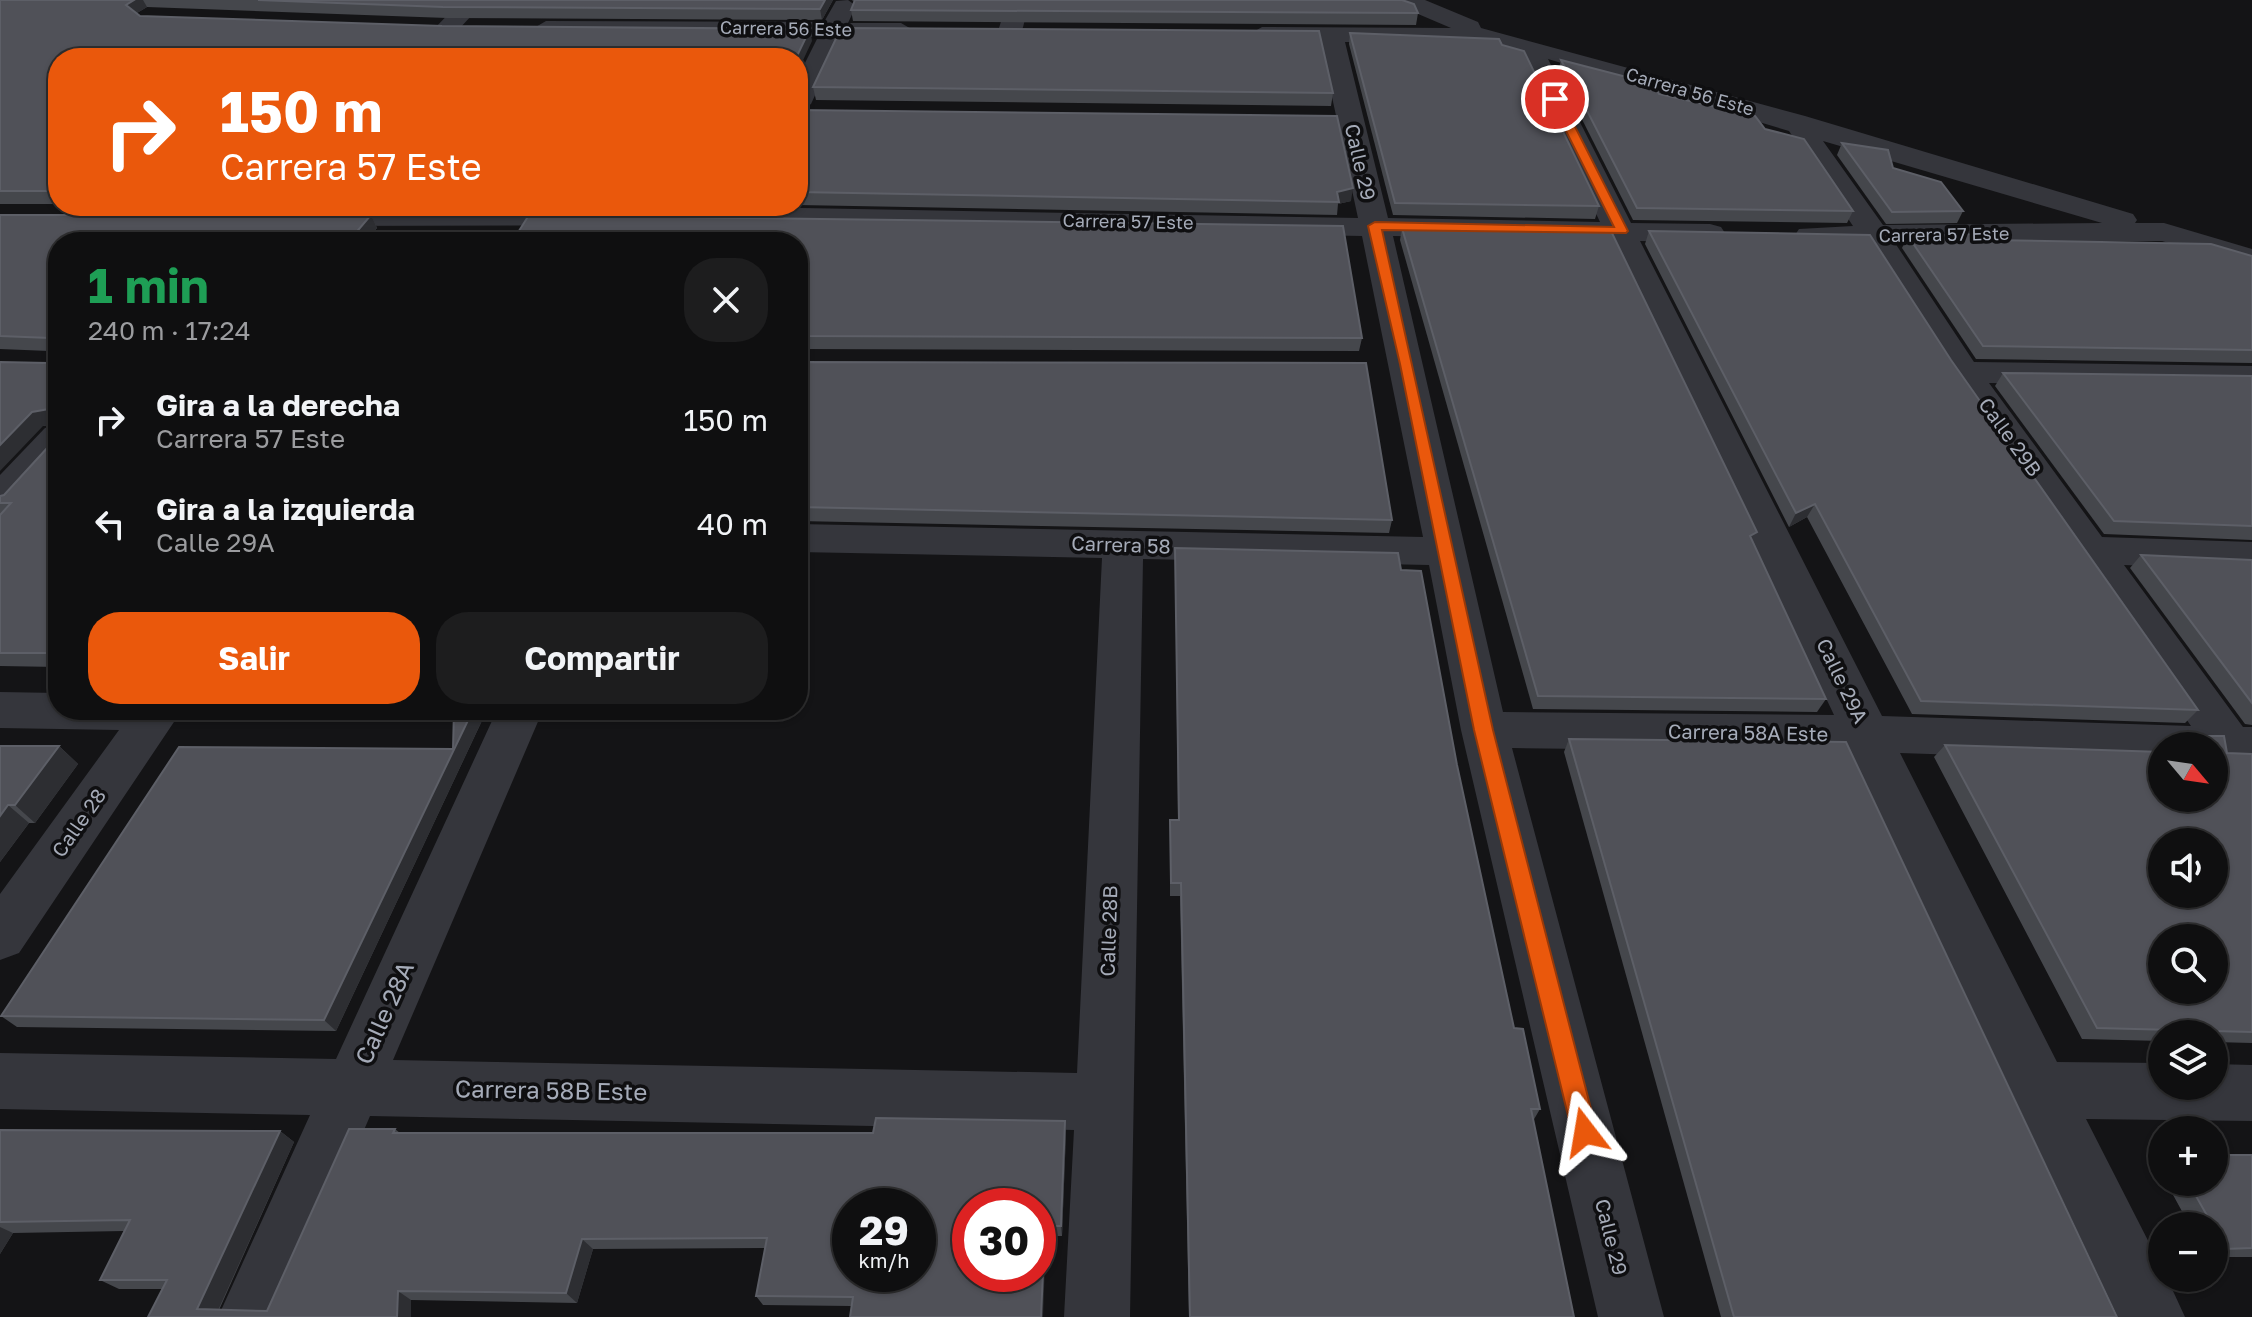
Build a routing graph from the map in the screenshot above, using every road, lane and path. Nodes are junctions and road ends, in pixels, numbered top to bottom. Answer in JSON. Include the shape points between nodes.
{"nodes":[{"id":1,"x":475,"y":0,"type":"edge"},
{"id":2,"x":847,"y":0,"type":"edge"},
{"id":3,"x":1019,"y":0,"type":"edge"},
{"id":4,"x":1405,"y":0,"type":"edge"},
{"id":5,"x":416,"y":27,"type":"edge"},
{"id":6,"x":447,"y":28,"type":"junction"},
{"id":7,"x":479,"y":28,"type":"edge"},
{"id":8,"x":527,"y":28,"type":"edge"},
{"id":9,"x":834,"y":29,"type":"junction"},
{"id":10,"x":922,"y":30,"type":"edge"},
{"id":11,"x":981,"y":31,"type":"edge"},
{"id":12,"x":1010,"y":31,"type":"junction"},
{"id":13,"x":1041,"y":32,"type":"edge"},
{"id":14,"x":1239,"y":34,"type":"edge"},
{"id":15,"x":1331,"y":35,"type":"junction"},
{"id":16,"x":1510,"y":41,"type":"junction"},
{"id":17,"x":428,"y":48,"type":"edge"},
{"id":18,"x":808,"y":83,"type":"edge"},
{"id":19,"x":808,"y":111,"type":"edge"},
{"id":20,"x":830,"y":112,"type":"edge"},
{"id":21,"x":1796,"y":122,"type":"junction"},
{"id":22,"x":268,"y":216,"type":"edge"},
{"id":23,"x":466,"y":216,"type":"edge"},
{"id":24,"x":505,"y":217,"type":"junction"},
{"id":25,"x":740,"y":221,"type":"edge"},
{"id":26,"x":1375,"y":226,"type":"junction"},
{"id":27,"x":1622,"y":231,"type":"junction"},
{"id":28,"x":253,"y":232,"type":"edge"},
{"id":29,"x":495,"y":232,"type":"edge"},
{"id":30,"x":2164,"y":232,"type":"junction"},
{"id":31,"x":1733,"y":233,"type":"edge"},
{"id":32,"x":1780,"y":234,"type":"edge"},
{"id":33,"x":1875,"y":236,"type":"junction"},
{"id":34,"x":2252,"y":259,"type":"edge"},
{"id":35,"x":1963,"y":372,"type":"junction"},
{"id":36,"x":2252,"y":376,"type":"edge"},
{"id":37,"x":48,"y":447,"type":"edge"},
{"id":38,"x":0,"y":498,"type":"edge"},
{"id":39,"x":808,"y":538,"type":"edge"},
{"id":40,"x":1123,"y":546,"type":"junction"},
{"id":41,"x":2091,"y":550,"type":"junction"},
{"id":42,"x":1444,"y":551,"type":"junction"},
{"id":43,"x":2252,"y":556,"type":"edge"},
{"id":44,"x":0,"y":710,"type":"edge"},
{"id":45,"x":48,"y":710,"type":"edge"},
{"id":46,"x":152,"y":720,"type":"edge"},
{"id":47,"x":516,"y":720,"type":"edge"},
{"id":48,"x":1484,"y":730,"type":"junction"},
{"id":49,"x":1868,"y":734,"type":"junction"},
{"id":50,"x":2242,"y":746,"type":"edge"},
{"id":51,"x":0,"y":936,"type":"edge"},
{"id":52,"x":0,"y":1081,"type":"edge"},
{"id":53,"x":353,"y":1087,"type":"junction"},
{"id":54,"x":2040,"y":1090,"type":"junction"},
{"id":55,"x":2252,"y":1093,"type":"edge"},
{"id":56,"x":1102,"y":1102,"type":"junction"},
{"id":57,"x":251,"y":1317,"type":"edge"},
{"id":58,"x":1097,"y":1317,"type":"edge"},
{"id":59,"x":1631,"y":1317,"type":"edge"},
{"id":60,"x":2152,"y":1317,"type":"edge"}],
"edges":[{"from":1,"to":6,"type":"street"},
{"from":2,"to":9,"type":"street"},
{"from":3,"to":12,"type":"street"},
{"from":4,"to":16,"type":"street"},
{"from":5,"to":6,"type":"street"},
{"from":6,"to":7,"type":"street"},
{"from":6,"to":17,"type":"street"},
{"from":8,"to":9,"type":"street","name":"Carrera 56 Este","via":[[644,18]]},
{"from":9,"to":10,"type":"street","name":"Carrera 56 Este"},
{"from":9,"to":18,"type":"street"},
{"from":11,"to":12,"type":"street"},
{"from":12,"to":13,"type":"street"},
{"from":14,"to":15,"type":"street","name":"Carrera 56 Este"},
{"from":15,"to":16,"type":"street","name":"Carrera 56 Este"},
{"from":15,"to":26,"type":"street","name":"Calle 29","via":[[1334,117]]},
{"from":16,"to":21,"type":"street","name":"Carrera 56 Este"},
{"from":16,"to":27,"type":"street","name":"Calle 29A"},
{"from":19,"to":20,"type":"street"},
{"from":21,"to":30,"type":"street","name":"Carrera 56 Este"},
{"from":21,"to":33,"type":"street","name":"Calle 29B"},
{"from":22,"to":28,"type":"street"},
{"from":23,"to":24,"type":"street","name":"Carrera 57 Este"},
{"from":24,"to":25,"type":"street","name":"Carrera 57 Este"},
{"from":24,"to":29,"type":"street"},
{"from":25,"to":26,"type":"street","name":"Carrera 57 Este"},
{"from":26,"to":27,"type":"street","name":"Carrera 57 Este"},
{"from":26,"to":42,"type":"street","name":"Calle 29","via":[[1392,364]]},
{"from":27,"to":31,"type":"street","name":"Carrera 57 Este"},
{"from":27,"to":49,"type":"street","name":"Calle 29A"},
{"from":30,"to":33,"type":"street","name":"Carrera 57 Este"},
{"from":30,"to":34,"type":"street","name":"Carrera 57 Este"},
{"from":32,"to":33,"type":"street","name":"Carrera 57 Este"},
{"from":33,"to":35,"type":"street","name":"Calle 29B"},
{"from":35,"to":36,"type":"street"},
{"from":35,"to":41,"type":"street","name":"Calle 29B"},
{"from":37,"to":38,"type":"street"},
{"from":39,"to":40,"type":"street","name":"Carrera 58"},
{"from":40,"to":42,"type":"street","name":"Carrera 58"},
{"from":40,"to":56,"type":"street","name":"Calle 28B"},
{"from":41,"to":43,"type":"street"},
{"from":41,"to":50,"type":"street","name":"Calle 29B"},
{"from":42,"to":48,"type":"street","name":"Calle 29"},
{"from":44,"to":45,"type":"street"},
{"from":46,"to":51,"type":"street","name":"Calle 28"},
{"from":47,"to":53,"type":"street","name":"Calle 28A"},
{"from":48,"to":49,"type":"street","name":"Carrera 58A Este"},
{"from":48,"to":59,"type":"street","name":"Calle 29"},
{"from":49,"to":50,"type":"street","name":"Carrera 58A Este"},
{"from":49,"to":54,"type":"street","name":"Calle 29A"},
{"from":52,"to":53,"type":"street","name":"Carrera 58B Este"},
{"from":53,"to":56,"type":"street","name":"Carrera 58B Este"},
{"from":53,"to":57,"type":"street","name":"Calle 28A"},
{"from":54,"to":55,"type":"street"},
{"from":54,"to":60,"type":"street","name":"Calle 29A"},
{"from":56,"to":58,"type":"street","name":"Calle 28B"}]}
